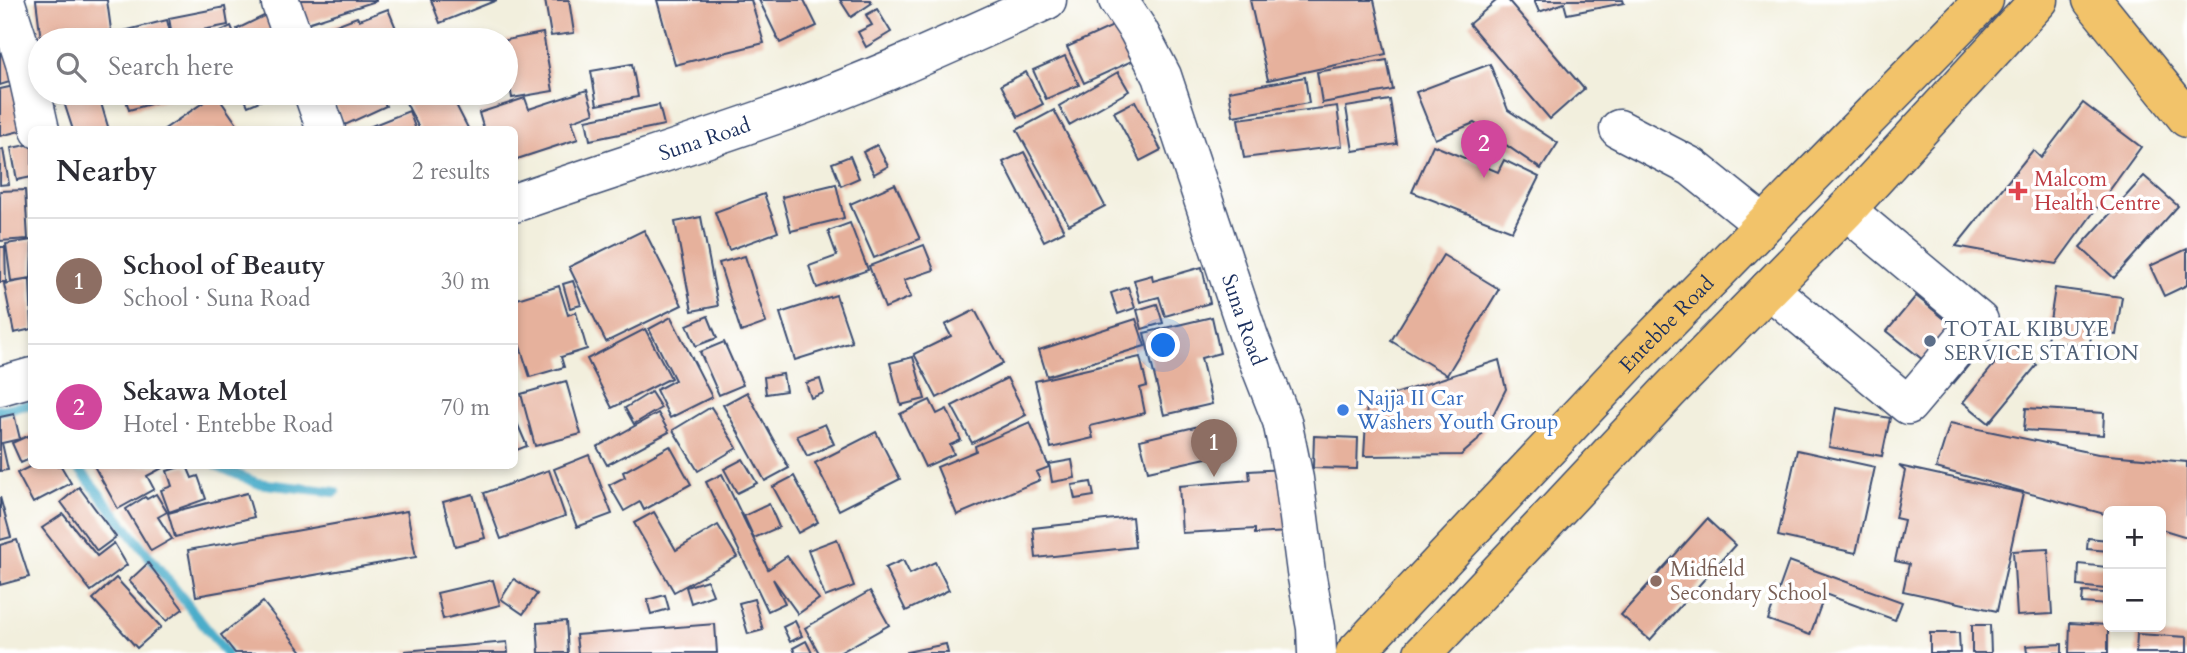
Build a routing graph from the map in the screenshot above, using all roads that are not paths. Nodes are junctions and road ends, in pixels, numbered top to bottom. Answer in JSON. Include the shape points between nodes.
{"nodes":[{"id":1,"x":5,"y":0,"type":"edge"},
{"id":2,"x":1047,"y":0,"type":"edge"},
{"id":3,"x":1118,"y":0,"type":"edge"},
{"id":4,"x":1984,"y":0,"type":"edge"},
{"id":5,"x":2039,"y":0,"type":"edge"},
{"id":6,"x":2104,"y":3,"type":"edge"},
{"id":7,"x":281,"y":4,"type":"dead end"},
{"id":8,"x":290,"y":28,"type":"edge"},
{"id":9,"x":28,"y":76,"type":"edge"},
{"id":10,"x":34,"y":105,"type":"edge"},
{"id":11,"x":317,"y":105,"type":"edge"},
{"id":12,"x":2187,"y":118,"type":"edge"},
{"id":13,"x":39,"y":126,"type":"edge"},
{"id":14,"x":325,"y":126,"type":"edge"},
{"id":15,"x":1619,"y":129,"type":"dead end"},
{"id":16,"x":518,"y":202,"type":"edge"},
{"id":17,"x":1846,"y":210,"type":"junction"},
{"id":18,"x":1763,"y":224,"type":"junction"},
{"id":19,"x":1769,"y":289,"type":"junction"},
{"id":20,"x":28,"y":378,"type":"edge"},
{"id":21,"x":0,"y":386,"type":"edge"},
{"id":22,"x":1317,"y":653,"type":"edge"},
{"id":23,"x":1355,"y":653,"type":"edge"},
{"id":24,"x":1423,"y":653,"type":"edge"}],
"edges":[{"from":1,"to":9,"type":"street"},
{"from":2,"to":16,"type":"street","name":"Suna Road","via":[[948,46],[774,116]]},
{"from":3,"to":22,"type":"street","name":"Suna Road","via":[[1162,76],[1249,337],[1282,421],[1317,628]]},
{"from":4,"to":18,"type":"main road","name":"Entebbe Road"},
{"from":5,"to":17,"type":"main road"},
{"from":6,"to":12,"type":"main road"},
{"from":7,"to":8,"type":"street"},
{"from":10,"to":13,"type":"street"},
{"from":11,"to":14,"type":"street"},
{"from":15,"to":18,"type":"street","via":[[1692,167]]},
{"from":17,"to":19,"type":"main road"},
{"from":17,"to":19,"type":"street","via":[[1979,321],[1908,405]]},
{"from":18,"to":23,"type":"main road","name":"Entebbe Road"},
{"from":19,"to":24,"type":"main road"},
{"from":20,"to":21,"type":"street"}]}
